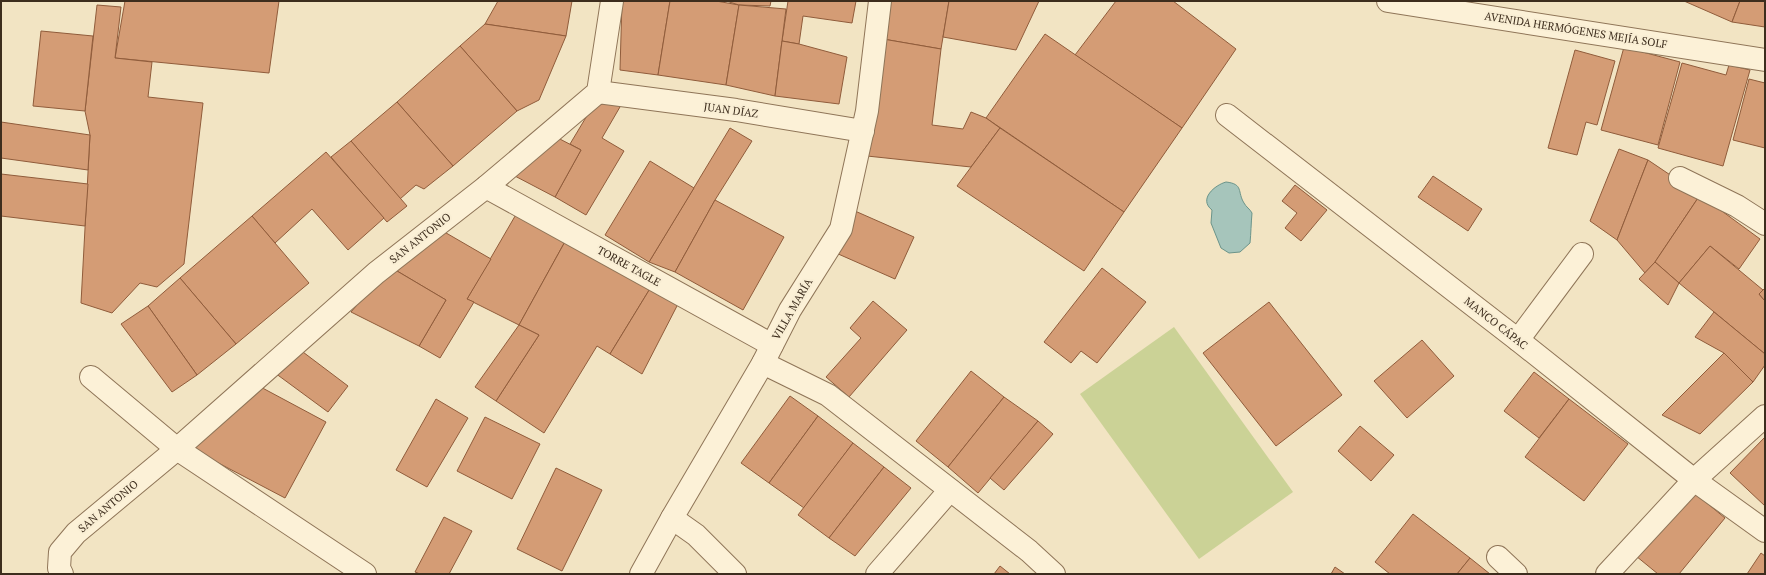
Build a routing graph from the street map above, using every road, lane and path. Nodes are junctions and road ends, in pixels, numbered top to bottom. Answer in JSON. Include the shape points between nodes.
{"nodes":[{"id":1,"x":612,"y":1,"type":"edge"},
{"id":2,"x":880,"y":1,"type":"edge"},
{"id":3,"x":1388,"y":1,"type":"edge"},
{"id":4,"x":1765,"y":60,"type":"edge"},
{"id":5,"x":598,"y":92,"type":"junction"},
{"id":6,"x":1227,"y":116,"type":"dead end"},
{"id":7,"x":863,"y":131,"type":"junction"},
{"id":8,"x":1680,"y":178,"type":"dead end"},
{"id":9,"x":486,"y":187,"type":"junction"},
{"id":10,"x":1765,"y":224,"type":"edge"},
{"id":11,"x":1582,"y":254,"type":"dead end"},
{"id":12,"x":1518,"y":340,"type":"junction"},
{"id":13,"x":767,"y":354,"type":"junction"},
{"id":14,"x":91,"y":377,"type":"dead end"},
{"id":15,"x":1765,"y":416,"type":"edge"},
{"id":16,"x":177,"y":449,"type":"junction"},
{"id":17,"x":1694,"y":480,"type":"junction"},
{"id":18,"x":950,"y":490,"type":"junction"},
{"id":19,"x":672,"y":518,"type":"junction"},
{"id":20,"x":1765,"y":530,"type":"edge"},
{"id":21,"x":1498,"y":557,"type":"dead end"},
{"id":22,"x":62,"y":574,"type":"edge"},
{"id":23,"x":365,"y":574,"type":"edge"},
{"id":24,"x":641,"y":574,"type":"edge"},
{"id":25,"x":735,"y":574,"type":"edge"},
{"id":26,"x":877,"y":574,"type":"edge"},
{"id":27,"x":1054,"y":574,"type":"edge"},
{"id":28,"x":1516,"y":574,"type":"edge"},
{"id":29,"x":1607,"y":574,"type":"edge"}],
"edges":[{"from":1,"to":5,"type":"street"},
{"from":2,"to":7,"type":"street","name":"VILLA MARÍA"},
{"from":3,"to":4,"type":"street","name":"AVENIDA HERMÓGENES MEJÍA SOLF"},
{"from":5,"to":7,"type":"street","name":"JUAN DÍAZ","via":[[736,110]]},
{"from":5,"to":9,"type":"street","name":"SAN ANTONIO"},
{"from":6,"to":12,"type":"street","name":"MANCO CÁPAC"},
{"from":7,"to":13,"type":"street","name":"VILLA MARÍA","via":[[841,229],[790,310]]},
{"from":8,"to":10,"type":"street","via":[[1737,206]]},
{"from":9,"to":13,"type":"street","name":"TORRE TAGLE"},
{"from":9,"to":16,"type":"street","name":"SAN ANTONIO","via":[[376,273]]},
{"from":11,"to":12,"type":"street"},
{"from":12,"to":17,"type":"street","name":"MANCO CÁPAC"},
{"from":13,"to":18,"type":"street","name":"TORRE TAGLE","via":[[828,395]]},
{"from":13,"to":19,"type":"street","name":"VILLA MARÍA"},
{"from":14,"to":16,"type":"street"},
{"from":15,"to":17,"type":"street"},
{"from":16,"to":22,"type":"street","name":"SAN ANTONIO","via":[[76,533],[60,552],[59,568]]},
{"from":16,"to":23,"type":"street"},
{"from":17,"to":20,"type":"street","name":"MANCO CÁPAC"},
{"from":17,"to":29,"type":"street"},
{"from":18,"to":26,"type":"street"},
{"from":18,"to":27,"type":"street","name":"TORRE TAGLE","via":[[1029,551]]},
{"from":19,"to":24,"type":"street","name":"VILLA MARÍA"},
{"from":19,"to":25,"type":"street","via":[[696,535]]},
{"from":21,"to":28,"type":"street"}]}
